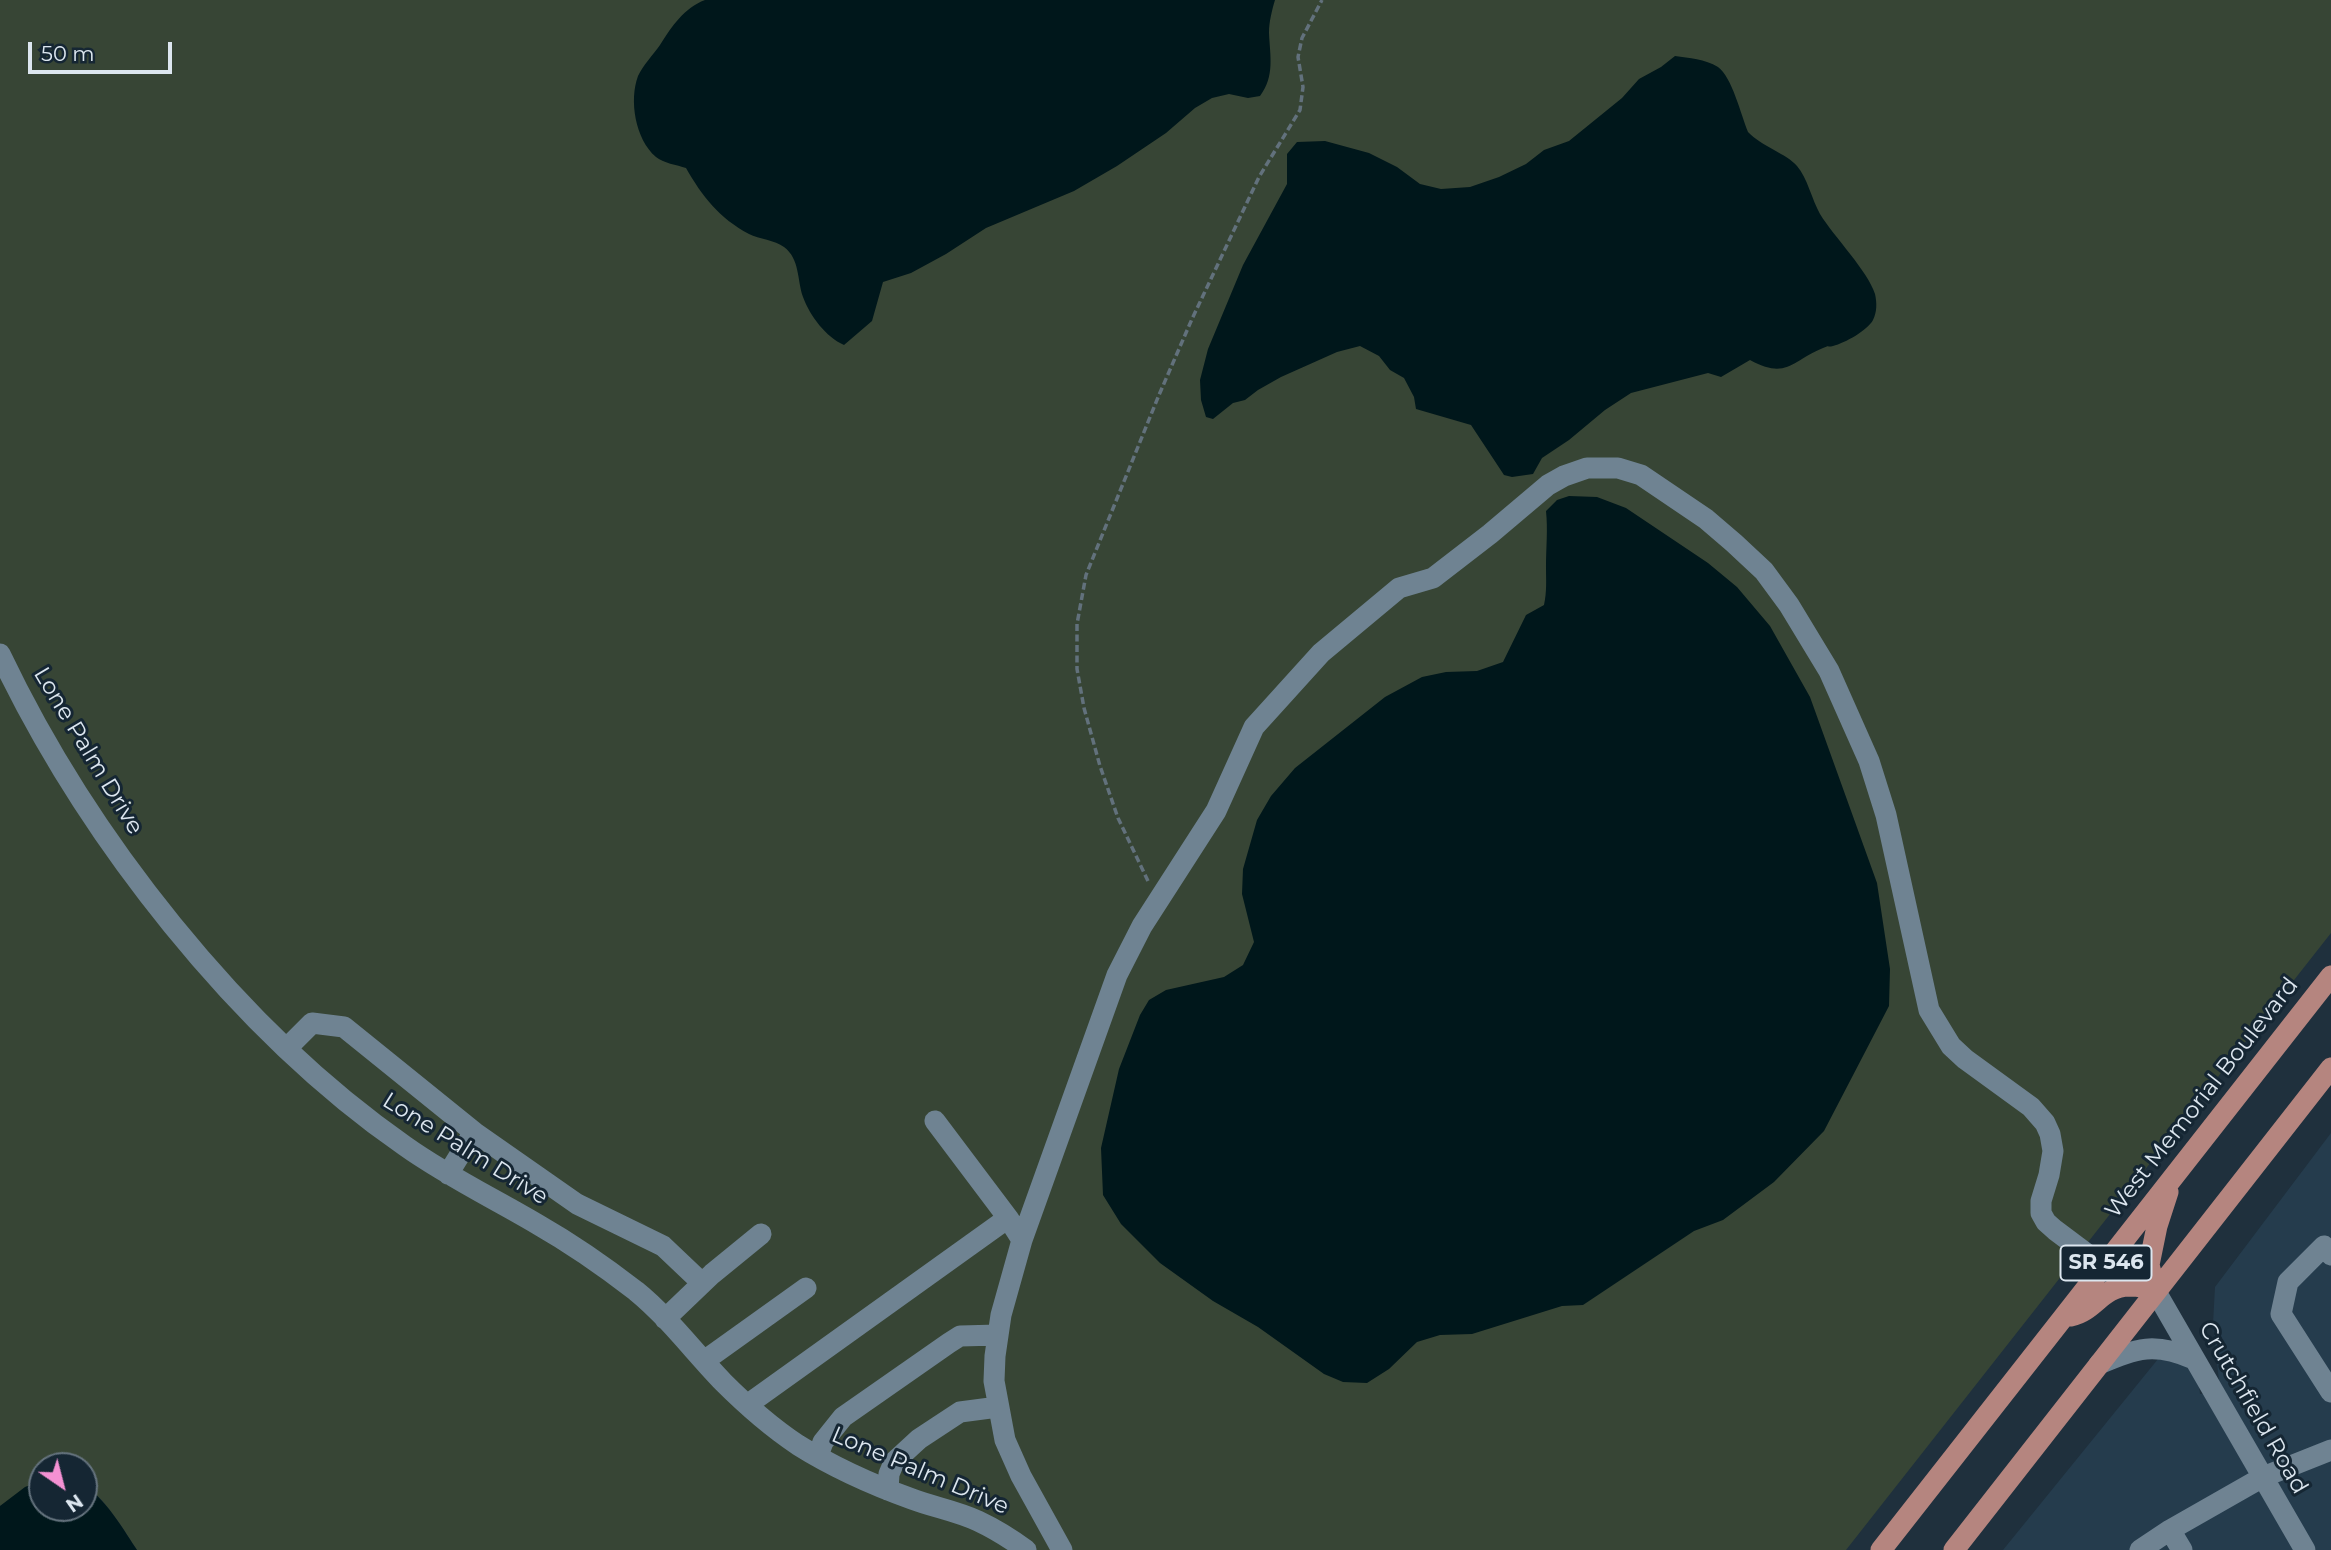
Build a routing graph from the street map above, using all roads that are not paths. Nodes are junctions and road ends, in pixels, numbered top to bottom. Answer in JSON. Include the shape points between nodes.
{"nodes":[{"id":1,"x":0,"y":654,"type":"edge"},
{"id":2,"x":8,"y":694,"type":"edge"},
{"id":3,"x":2331,"y":976,"type":"edge"},
{"id":4,"x":287,"y":1048,"type":"junction"},
{"id":5,"x":2331,"y":1068,"type":"edge"},
{"id":6,"x":935,"y":1121,"type":"dead end"},
{"id":7,"x":474,"y":1132,"type":"junction"},
{"id":8,"x":447,"y":1174,"type":"junction"},
{"id":9,"x":2173,"y":1177,"type":"junction"},
{"id":10,"x":1007,"y":1218,"type":"junction"},
{"id":11,"x":761,"y":1234,"type":"dead end"},
{"id":12,"x":1022,"y":1240,"type":"junction"},
{"id":13,"x":2331,"y":1255,"type":"edge"},
{"id":14,"x":2103,"y":1266,"type":"junction"},
{"id":15,"x":702,"y":1283,"type":"junction"},
{"id":16,"x":806,"y":1288,"type":"dead end"},
{"id":17,"x":2156,"y":1292,"type":"junction"},
{"id":18,"x":2064,"y":1316,"type":"junction"},
{"id":19,"x":665,"y":1319,"type":"junction"},
{"id":20,"x":999,"y":1335,"type":"junction"},
{"id":21,"x":2194,"y":1359,"type":"junction"},
{"id":22,"x":704,"y":1361,"type":"junction"},
{"id":23,"x":2099,"y":1364,"type":"junction"},
{"id":24,"x":2331,"y":1392,"type":"edge"},
{"id":25,"x":747,"y":1405,"type":"junction"},
{"id":26,"x":998,"y":1407,"type":"junction"},
{"id":27,"x":2331,"y":1450,"type":"edge"},
{"id":28,"x":818,"y":1455,"type":"junction"},
{"id":29,"x":2263,"y":1477,"type":"junction"},
{"id":30,"x":888,"y":1490,"type":"junction"},
{"id":31,"x":2170,"y":1530,"type":"junction"},
{"id":32,"x":1026,"y":1550,"type":"edge"},
{"id":33,"x":1062,"y":1550,"type":"edge"},
{"id":34,"x":1881,"y":1550,"type":"edge"},
{"id":35,"x":1954,"y":1550,"type":"edge"},
{"id":36,"x":2140,"y":1550,"type":"edge"},
{"id":37,"x":2182,"y":1550,"type":"edge"},
{"id":38,"x":2305,"y":1550,"type":"edge"}],
"edges":[{"from":1,"to":2,"type":"street","name":"Lone Palm Drive"},
{"from":2,"to":4,"type":"street","name":"Lone Palm Drive","via":[[189,945]]},
{"from":3,"to":9,"type":"main road","name":"West Memorial Boulevard","number":"SR 546"},
{"from":4,"to":7,"type":"street","via":[[312,1023],[344,1027]]},
{"from":4,"to":8,"type":"street","name":"Lone Palm Drive","via":[[360,1114]]},
{"from":5,"to":17,"type":"main road","number":"SR 546"},
{"from":6,"to":10,"type":"street"},
{"from":7,"to":8,"type":"street"},
{"from":7,"to":15,"type":"street","via":[[577,1204],[663,1246]]},
{"from":8,"to":19,"type":"street","name":"Lone Palm Drive","via":[[586,1254]]},
{"from":9,"to":14,"type":"main road","name":"West Memorial Boulevard","number":"SR 546"},
{"from":9,"to":17,"type":"main road","via":[[2149,1265]]},
{"from":10,"to":12,"type":"street"},
{"from":10,"to":25,"type":"street"},
{"from":11,"to":15,"type":"street"},
{"from":12,"to":14,"type":"street","via":[[1117,975],[1142,926],[1216,811],[1254,727],[1321,653],[1399,588],[1433,578],[1548,485],[1595,467],[1641,475],[1706,519],[1763,571],[1808,634],[1869,761],[1886,815],[1928,1010],[1951,1046],[2045,1122],[2053,1152],[2041,1213],[2055,1230]]},
{"from":12,"to":20,"type":"street"},
{"from":13,"to":24,"type":"street","via":[[2324,1246],[2288,1282],[2281,1314]]},
{"from":14,"to":18,"type":"main road","name":"West Memorial Boulevard","number":"SR 546"},
{"from":15,"to":19,"type":"street"},
{"from":16,"to":22,"type":"street"},
{"from":17,"to":18,"type":"main road","via":[[2142,1286],[2109,1290],[2085,1311]]},
{"from":17,"to":21,"type":"street","name":"Crutchfield Road"},
{"from":17,"to":23,"type":"main road","number":"SR 546"},
{"from":18,"to":34,"type":"main road","name":"West Memorial Boulevard","number":"SR 546"},
{"from":19,"to":22,"type":"street","name":"Lone Palm Drive"},
{"from":20,"to":26,"type":"street","via":[[994,1381]]},
{"from":20,"to":28,"type":"street","via":[[960,1336],[949,1343],[843,1417]]},
{"from":21,"to":23,"type":"street","via":[[2154,1348],[2130,1351]]},
{"from":21,"to":29,"type":"street","name":"Crutchfield Road"},
{"from":22,"to":25,"type":"street","name":"Lone Palm Drive"},
{"from":23,"to":35,"type":"main road","number":"SR 546"},
{"from":25,"to":28,"type":"street","name":"Lone Palm Drive"},
{"from":26,"to":30,"type":"street","via":[[960,1412],[919,1439],[894,1462]]},
{"from":26,"to":33,"type":"street","via":[[1005,1440],[1021,1476]]},
{"from":27,"to":29,"type":"street"},
{"from":28,"to":30,"type":"street","name":"Lone Palm Drive"},
{"from":29,"to":31,"type":"street"},
{"from":29,"to":38,"type":"street","name":"Crutchfield Road"},
{"from":30,"to":32,"type":"street","name":"Lone Palm Drive","via":[[977,1520]]},
{"from":31,"to":36,"type":"street"},
{"from":31,"to":37,"type":"street"}]}
